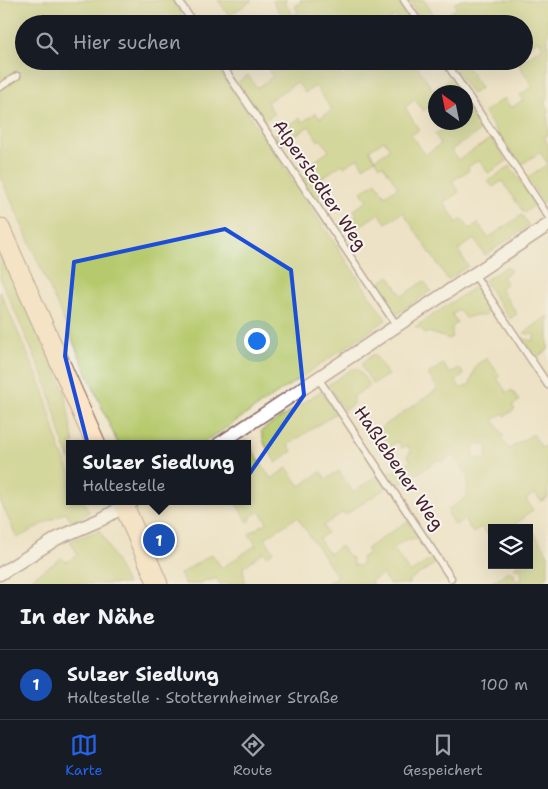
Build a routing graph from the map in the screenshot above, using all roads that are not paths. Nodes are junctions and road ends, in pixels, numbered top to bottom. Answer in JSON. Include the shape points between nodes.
{"nodes":[{"id":1,"x":178,"y":0,"type":"edge"},
{"id":2,"x":404,"y":0,"type":"edge"},
{"id":3,"x":188,"y":15,"type":"edge"},
{"id":4,"x":414,"y":15,"type":"edge"},
{"id":5,"x":225,"y":70,"type":"edge"},
{"id":6,"x":451,"y":70,"type":"edge"},
{"id":7,"x":17,"y":76,"type":"dead end"},
{"id":8,"x":0,"y":87,"type":"edge"},
{"id":9,"x":548,"y":216,"type":"edge"},
{"id":10,"x":548,"y":224,"type":"edge"},
{"id":11,"x":0,"y":228,"type":"edge"},
{"id":12,"x":474,"y":274,"type":"junction"},
{"id":13,"x":397,"y":326,"type":"junction"},
{"id":14,"x":318,"y":378,"type":"junction"},
{"id":15,"x":548,"y":385,"type":"edge"},
{"id":16,"x":94,"y":440,"type":"edge"},
{"id":17,"x":225,"y":440,"type":"edge"},
{"id":18,"x":122,"y":505,"type":"edge"},
{"id":19,"x":127,"y":505,"type":"edge"},
{"id":20,"x":0,"y":574,"type":"edge"},
{"id":21,"x":451,"y":578,"type":"dead end"},
{"id":22,"x":158,"y":584,"type":"edge"}],
"edges":[{"from":1,"to":3,"type":"lane"},
{"from":2,"to":4,"type":"lane"},
{"from":5,"to":13,"type":"lane","name":"Alperstedter Weg"},
{"from":6,"to":9,"type":"lane"},
{"from":7,"to":8,"type":"lane"},
{"from":10,"to":12,"type":"street"},
{"from":11,"to":16,"type":"main road"},
{"from":12,"to":13,"type":"street"},
{"from":12,"to":15,"type":"lane"},
{"from":13,"to":14,"type":"street"},
{"from":14,"to":17,"type":"street"},
{"from":14,"to":21,"type":"lane","name":"Haßlebener Weg"},
{"from":18,"to":20,"type":"street","via":[[58,538]]},
{"from":19,"to":22,"type":"main road"}]}
